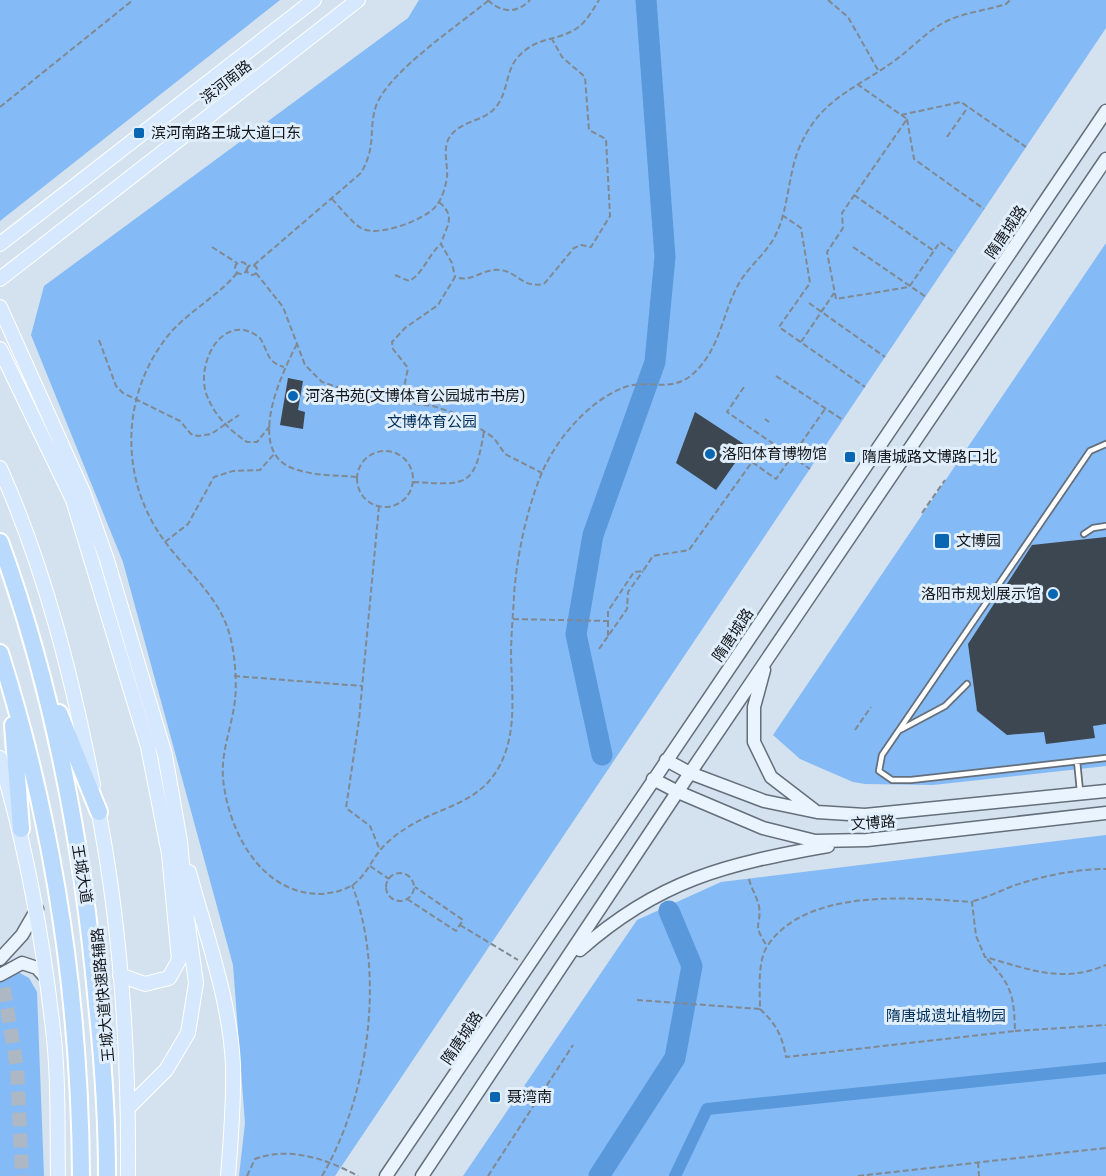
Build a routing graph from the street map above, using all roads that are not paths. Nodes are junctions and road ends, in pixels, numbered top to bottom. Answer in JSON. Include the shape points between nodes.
{"nodes":[{"id":1,"x":314,"y":0,"type":"edge"},
{"id":2,"x":358,"y":0,"type":"edge"},
{"id":3,"x":1106,"y":111,"type":"edge"},
{"id":4,"x":1106,"y":159,"type":"edge"},
{"id":5,"x":0,"y":244,"type":"edge"},
{"id":6,"x":0,"y":279,"type":"edge"},
{"id":7,"x":0,"y":307,"type":"edge"},
{"id":8,"x":0,"y":349,"type":"edge"},
{"id":9,"x":1106,"y":444,"type":"edge"},
{"id":10,"x":0,"y":468,"type":"edge"},
{"id":11,"x":1106,"y":526,"type":"edge"},
{"id":12,"x":1084,"y":534,"type":"dead end"},
{"id":13,"x":0,"y":542,"type":"edge"},
{"id":14,"x":0,"y":653,"type":"edge"},
{"id":15,"x":766,"y":662,"type":"junction"},
{"id":16,"x":43,"y":673,"type":"junction"},
{"id":17,"x":9,"y":682,"type":"junction"},
{"id":18,"x":968,"y":684,"type":"dead end"},
{"id":19,"x":898,"y":732,"type":"junction"},
{"id":20,"x":0,"y":758,"type":"edge"},
{"id":21,"x":1106,"y":758,"type":"edge"},
{"id":22,"x":666,"y":760,"type":"junction"},
{"id":23,"x":1077,"y":761,"type":"junction"},
{"id":24,"x":690,"y":773,"type":"junction"},
{"id":25,"x":653,"y":779,"type":"junction"},
{"id":26,"x":1106,"y":791,"type":"edge"},
{"id":27,"x":678,"y":792,"type":"junction"},
{"id":28,"x":1080,"y":794,"type":"junction"},
{"id":29,"x":99,"y":812,"type":"junction"},
{"id":30,"x":817,"y":812,"type":"junction"},
{"id":31,"x":1106,"y":813,"type":"edge"},
{"id":32,"x":21,"y":829,"type":"junction"},
{"id":33,"x":867,"y":840,"type":"junction"},
{"id":34,"x":180,"y":841,"type":"junction"},
{"id":35,"x":37,"y":909,"type":"junction"},
{"id":36,"x":0,"y":959,"type":"edge"},
{"id":37,"x":567,"y":960,"type":"junction"},
{"id":38,"x":0,"y":975,"type":"edge"},
{"id":39,"x":120,"y":975,"type":"junction"},
{"id":40,"x":46,"y":978,"type":"junction"},
{"id":41,"x":129,"y":1107,"type":"junction"},
{"id":42,"x":58,"y":1176,"type":"edge"},
{"id":43,"x":81,"y":1176,"type":"edge"},
{"id":44,"x":107,"y":1176,"type":"edge"},
{"id":45,"x":128,"y":1176,"type":"edge"},
{"id":46,"x":228,"y":1176,"type":"edge"},
{"id":47,"x":386,"y":1176,"type":"edge"},
{"id":48,"x":422,"y":1176,"type":"edge"}],
"edges":[{"from":1,"to":5,"type":"main road","name":"滨河南路"},
{"from":2,"to":6,"type":"main road","name":"滨河南路"},
{"from":3,"to":22,"type":"main road","name":"隋唐城路"},
{"from":4,"to":15,"type":"main road"},
{"from":7,"to":34,"type":"main road","via":[[83,492],[107,560],[165,755]]},
{"from":8,"to":39,"type":"main road","via":[[73,500],[148,747],[169,854],[179,960],[169,978],[145,984]]},
{"from":9,"to":19,"type":"lane","via":[[1090,451]]},
{"from":10,"to":29,"type":"main road","via":[[39,572],[74,688]]},
{"from":11,"to":12,"type":"lane"},
{"from":13,"to":16,"type":"highway","name":"王城大道"},
{"from":14,"to":17,"type":"highway","name":"王城大道"},
{"from":15,"to":24,"type":"main road"},
{"from":15,"to":30,"type":"main road","via":[[754,707],[754,742],[771,777]]},
{"from":16,"to":29,"type":"highway"},
{"from":16,"to":44,"type":"highway","name":"王城大道","via":[[75,829],[91,932]]},
{"from":17,"to":32,"type":"highway"},
{"from":17,"to":43,"type":"highway","name":"王城大道","via":[[45,821],[66,937],[76,1041]]},
{"from":18,"to":19,"type":"lane","via":[[945,706]]},
{"from":19,"to":23,"type":"lane","via":[[879,764],[883,776],[892,780]]},
{"from":20,"to":32,"type":"main road"},
{"from":21,"to":23,"type":"lane"},
{"from":22,"to":24,"type":"main road","name":"文博路"},
{"from":22,"to":25,"type":"main road","name":"隋唐城路"},
{"from":23,"to":28,"type":"lane"},
{"from":24,"to":27,"type":"main road"},
{"from":24,"to":30,"type":"main road","name":"文博路","via":[[764,801]]},
{"from":25,"to":27,"type":"main road","name":"文博路"},
{"from":25,"to":47,"type":"main road","name":"隋唐城路"},
{"from":26,"to":28,"type":"main road","name":"文博路"},
{"from":27,"to":33,"type":"main road","name":"文博路","via":[[763,828],[815,841]]},
{"from":27,"to":37,"type":"main road"},
{"from":28,"to":30,"type":"main road","name":"文博路","via":[[865,815]]},
{"from":29,"to":39,"type":"main road","name":"王城大道快速路辅路"},
{"from":31,"to":33,"type":"main road","name":"文博路"},
{"from":32,"to":35,"type":"main road"},
{"from":33,"to":37,"type":"main road","via":[[739,864],[687,880],[647,899]]},
{"from":34,"to":41,"type":"main road","via":[[196,983],[188,1033],[166,1070]]},
{"from":34,"to":46,"type":"main road","via":[[224,999],[232,1064]]},
{"from":35,"to":36,"type":"main road","via":[[22,935]]},
{"from":35,"to":40,"type":"main road"},
{"from":37,"to":48,"type":"main road"},
{"from":38,"to":40,"type":"main road","via":[[22,963],[37,968]]},
{"from":39,"to":41,"type":"main road","name":"王城大道快速路辅路"},
{"from":40,"to":42,"type":"main road","via":[[55,1041]]},
{"from":41,"to":45,"type":"main road","name":"王城大道快速路辅路"}]}
